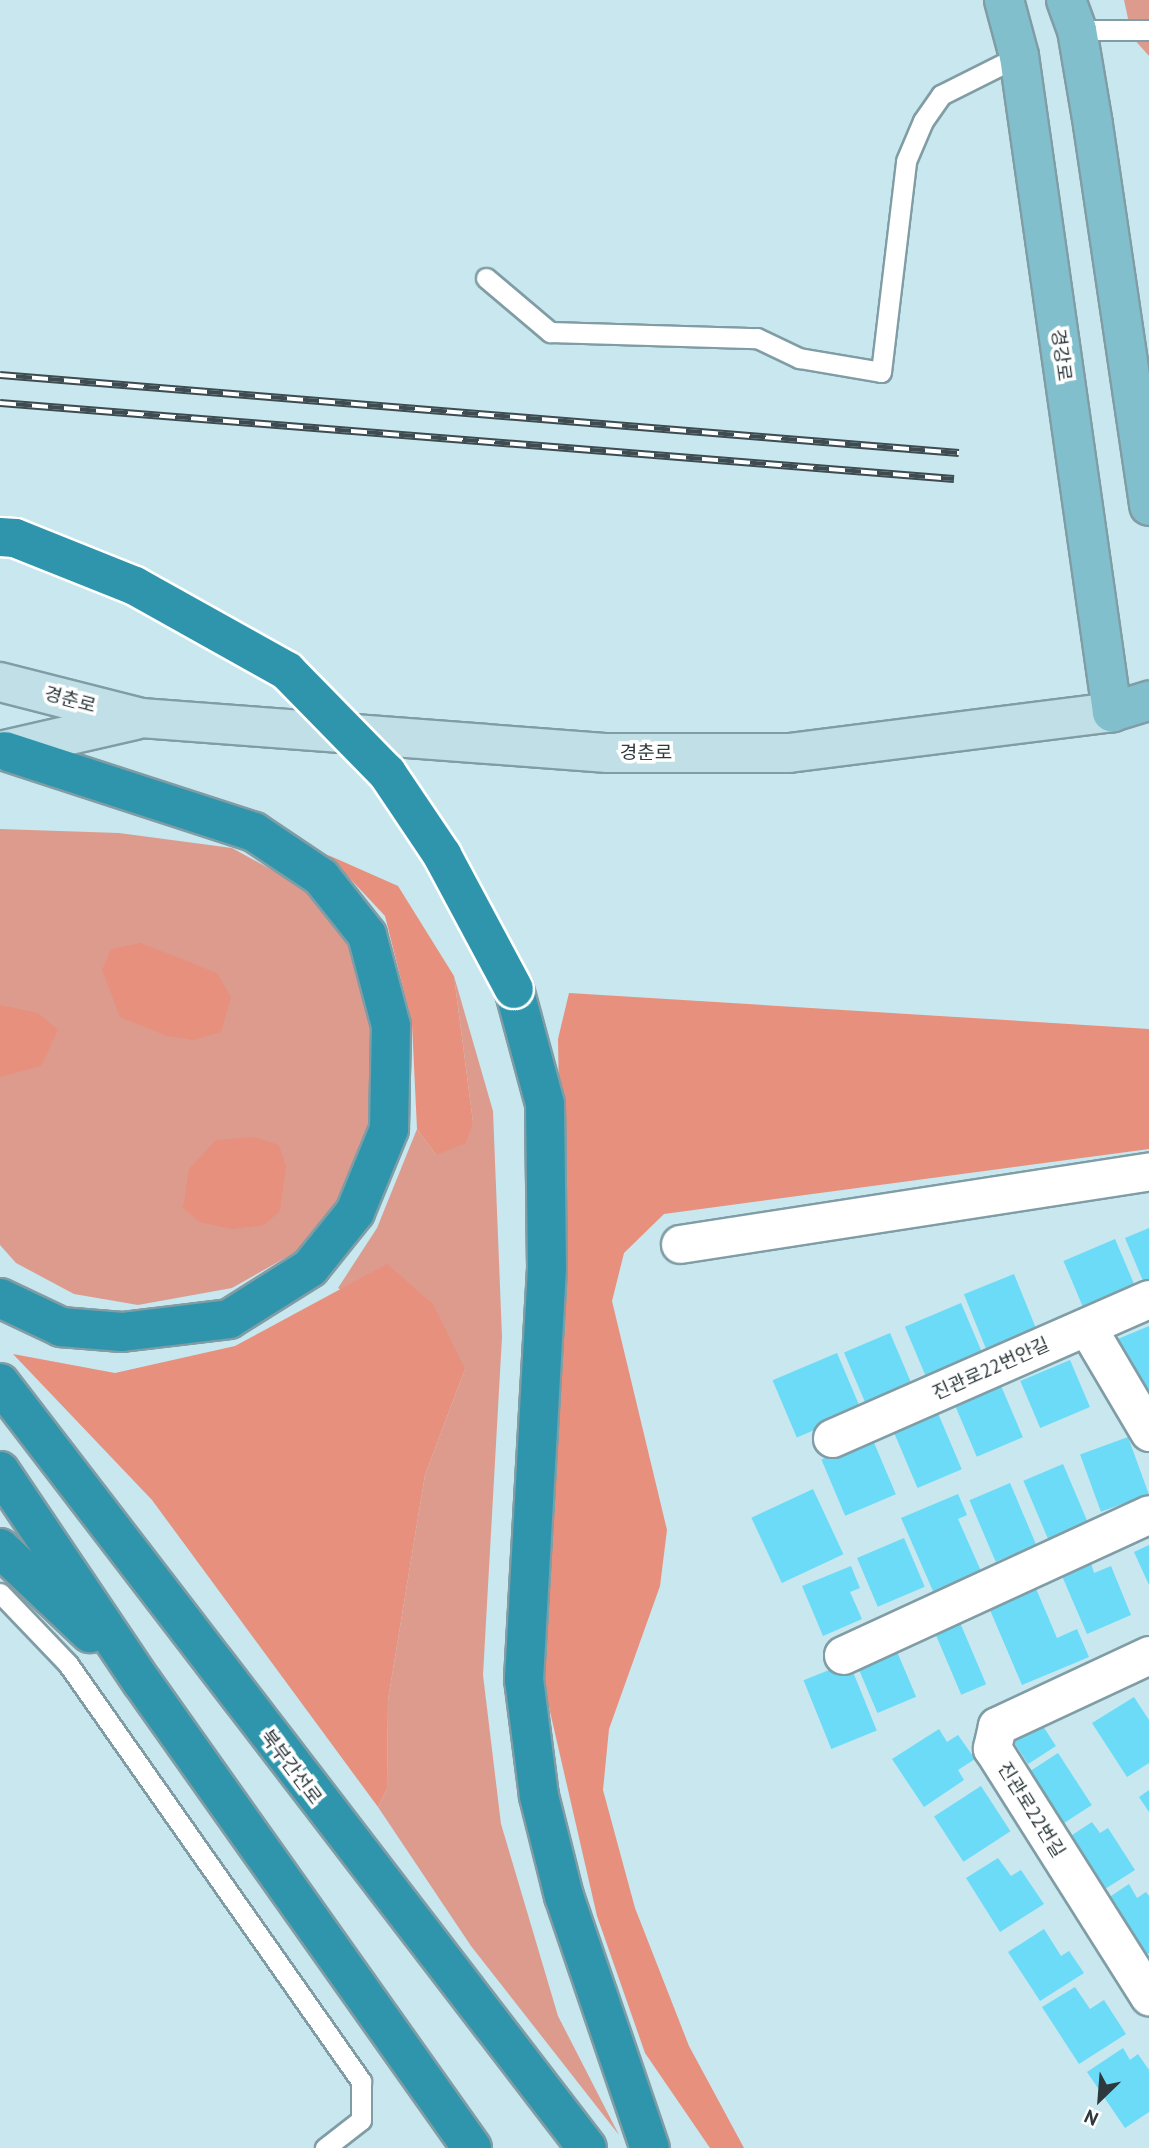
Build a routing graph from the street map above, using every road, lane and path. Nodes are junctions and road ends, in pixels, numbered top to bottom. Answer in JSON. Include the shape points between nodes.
{"nodes":[{"id":1,"x":1004,"y":0,"type":"edge"},
{"id":2,"x":1072,"y":15,"type":"edge"},
{"id":3,"x":1149,"y":30,"type":"edge"},
{"id":4,"x":1019,"y":56,"type":"junction"},
{"id":5,"x":486,"y":278,"type":"dead end"},
{"id":6,"x":1149,"y":506,"type":"edge"},
{"id":7,"x":0,"y":537,"type":"edge"},
{"id":8,"x":0,"y":682,"type":"edge"},
{"id":9,"x":1149,"y":701,"type":"edge"},
{"id":10,"x":1112,"y":712,"type":"junction"},
{"id":11,"x":141,"y":718,"type":"junction"},
{"id":12,"x":2,"y":751,"type":"edge"},
{"id":13,"x":1149,"y":1171,"type":"edge"},
{"id":14,"x":680,"y":1244,"type":"dead end"},
{"id":15,"x":0,"y":1298,"type":"edge"},
{"id":16,"x":1149,"y":1300,"type":"edge"},
{"id":17,"x":1087,"y":1327,"type":"junction"},
{"id":18,"x":0,"y":1383,"type":"edge"},
{"id":19,"x":1149,"y":1432,"type":"edge"},
{"id":20,"x":832,"y":1438,"type":"dead end"},
{"id":21,"x":0,"y":1471,"type":"edge"},
{"id":22,"x":1149,"y":1514,"type":"edge"},
{"id":23,"x":0,"y":1548,"type":"edge"},
{"id":24,"x":0,"y":1593,"type":"edge"},
{"id":25,"x":844,"y":1655,"type":"dead end"},
{"id":26,"x":1149,"y":1655,"type":"edge"},
{"id":27,"x":142,"y":1682,"type":"junction"},
{"id":28,"x":1149,"y":1996,"type":"edge"},
{"id":29,"x":325,"y":2148,"type":"edge"},
{"id":30,"x":472,"y":2148,"type":"edge"},
{"id":31,"x":587,"y":2148,"type":"edge"},
{"id":32,"x":650,"y":2148,"type":"edge"}],
"edges":[{"from":1,"to":4,"type":"main road","name":"경강로"},
{"from":2,"to":3,"type":"lane"},
{"from":2,"to":6,"type":"main road"},
{"from":4,"to":5,"type":"lane","via":[[941,95],[914,141],[906,160],[881,372],[799,358],[757,338],[551,332]]},
{"from":4,"to":10,"type":"main road","name":"경강로"},
{"from":7,"to":32,"type":"highway","bridge":true,"via":[[15,538],[135,586],[287,671],[387,773],[442,855],[514,989],[545,1104],[547,1268],[524,1679],[539,1796],[564,1896]]},
{"from":8,"to":11,"type":"main road","name":"경춘로"},
{"from":9,"to":10,"type":"main road","name":"경춘로"},
{"from":10,"to":11,"type":"main road","name":"경춘로","via":[[789,753],[608,753]]},
{"from":11,"to":12,"type":"main road","name":"경춘로"},
{"from":12,"to":15,"type":"highway","via":[[254,832],[321,877],[367,935],[391,1026],[389,1129],[355,1212],[310,1268],[229,1319],[122,1332],[61,1327]]},
{"from":13,"to":14,"type":"street"},
{"from":16,"to":17,"type":"street","name":"진관로22번안길"},
{"from":17,"to":19,"type":"street"},
{"from":17,"to":20,"type":"street","name":"진관로22번안길"},
{"from":18,"to":31,"type":"highway","name":"북부간선로"},
{"from":21,"to":27,"type":"highway"},
{"from":22,"to":25,"type":"street"},
{"from":23,"to":27,"type":"highway"},
{"from":24,"to":29,"type":"lane","via":[[68,1664],[361,2081],[361,2120]]},
{"from":26,"to":28,"type":"street","name":"진관로22번길","via":[[997,1726],[992,1748]]},
{"from":27,"to":30,"type":"highway"}]}
